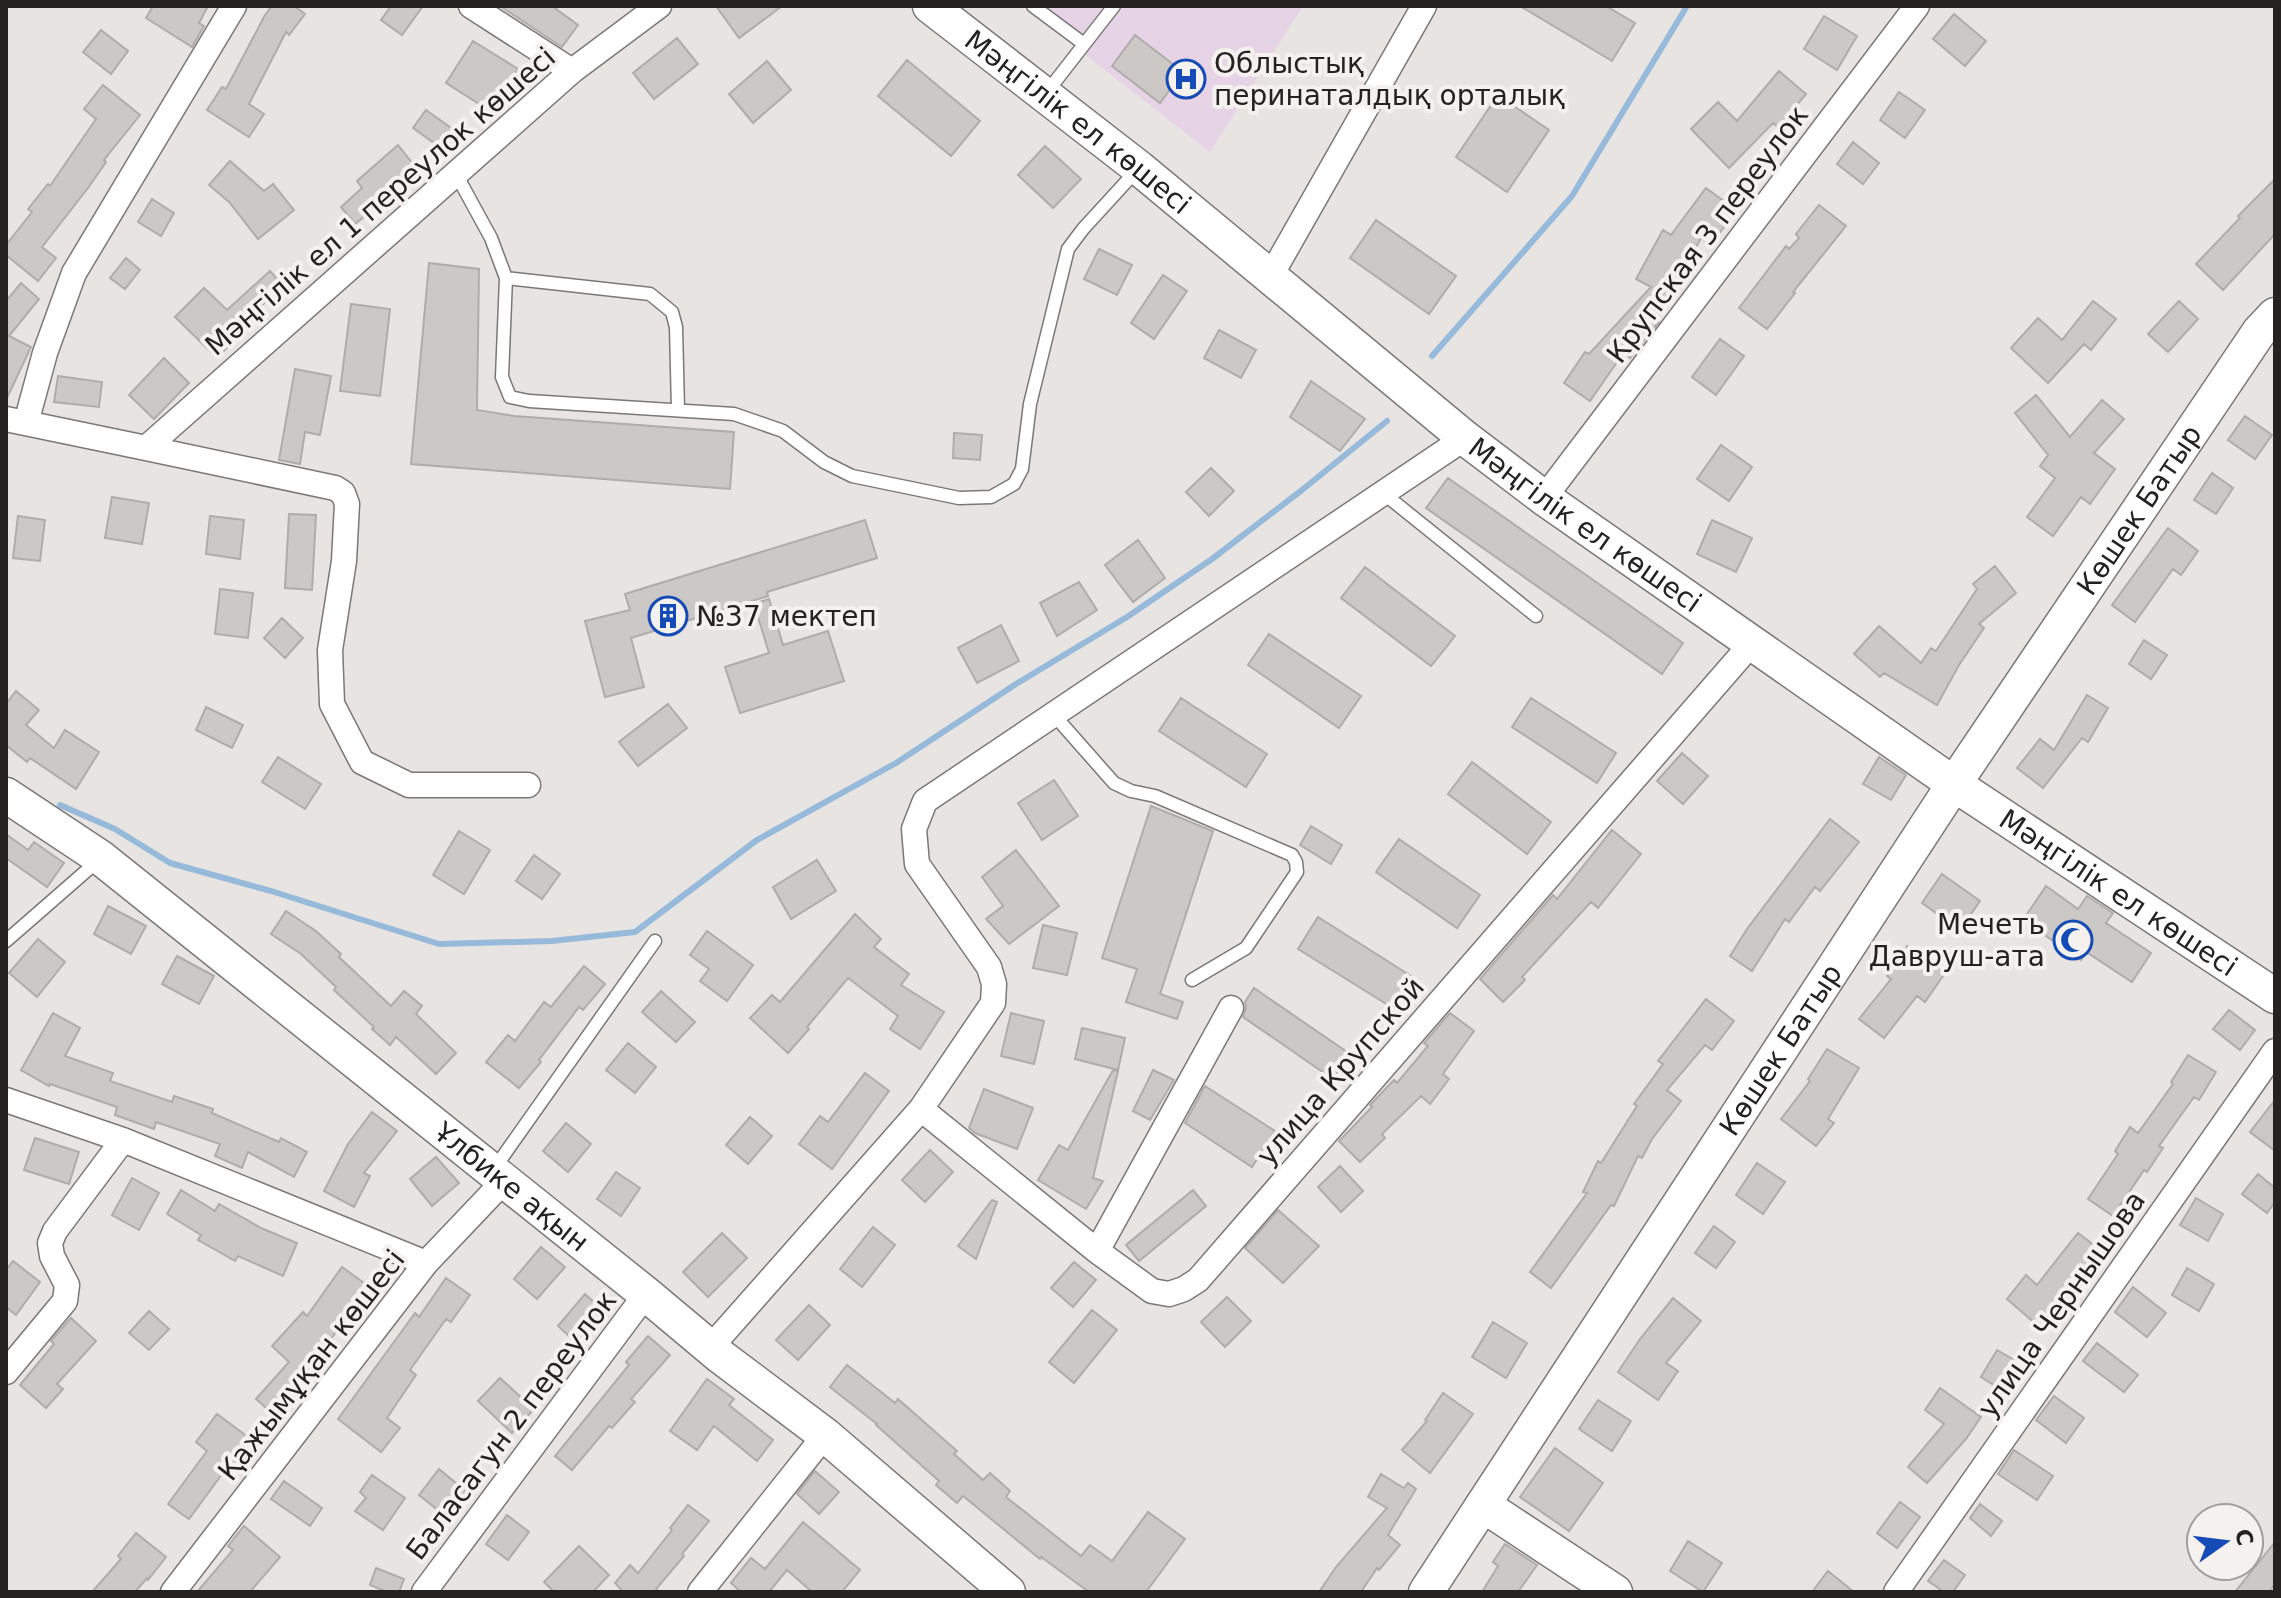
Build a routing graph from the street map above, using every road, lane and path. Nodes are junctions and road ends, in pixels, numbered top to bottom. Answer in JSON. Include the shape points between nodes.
{"nodes":[{"id":1,"x":234,"y":6,"type":"edge"},
{"id":2,"x":471,"y":6,"type":"edge"},
{"id":3,"x":659,"y":6,"type":"edge"},
{"id":4,"x":930,"y":6,"type":"edge"},
{"id":5,"x":1033,"y":6,"type":"edge"},
{"id":6,"x":1114,"y":6,"type":"edge"},
{"id":7,"x":1424,"y":6,"type":"edge"},
{"id":8,"x":1917,"y":6,"type":"edge"},
{"id":9,"x":1084,"y":44,"type":"junction"},
{"id":10,"x":572,"y":71,"type":"junction"},
{"id":11,"x":1046,"y":94,"type":"junction"},
{"id":12,"x":1139,"y":168,"type":"junction"},
{"id":13,"x":456,"y":174,"type":"junction"},
{"id":14,"x":1270,"y":277,"type":"junction"},
{"id":15,"x":506,"y":278,"type":"junction"},
{"id":16,"x":2275,"y":315,"type":"edge"},
{"id":17,"x":678,"y":410,"type":"junction"},
{"id":18,"x":16,"y":421,"type":"edge"},
{"id":19,"x":1465,"y":438,"type":"junction"},
{"id":20,"x":146,"y":448,"type":"junction"},
{"id":21,"x":1383,"y":493,"type":"junction"},
{"id":22,"x":1544,"y":498,"type":"junction"},
{"id":23,"x":1536,"y":616,"type":"dead end"},
{"id":24,"x":1752,"y":643,"type":"junction"},
{"id":25,"x":1054,"y":715,"type":"junction"},
{"id":26,"x":1954,"y":784,"type":"junction"},
{"id":27,"x":528,"y":785,"type":"dead end"},
{"id":28,"x":6,"y":795,"type":"edge"},
{"id":29,"x":101,"y":858,"type":"junction"},
{"id":30,"x":6,"y":941,"type":"edge"},
{"id":31,"x":655,"y":941,"type":"dead end"},
{"id":32,"x":1192,"y":980,"type":"dead end"},
{"id":33,"x":2275,"y":996,"type":"edge"},
{"id":34,"x":1231,"y":1008,"type":"dead end"},
{"id":35,"x":2275,"y":1051,"type":"edge"},
{"id":36,"x":6,"y":1100,"type":"edge"},
{"id":37,"x":921,"y":1109,"type":"junction"},
{"id":38,"x":123,"y":1140,"type":"junction"},
{"id":39,"x":498,"y":1177,"type":"junction"},
{"id":40,"x":1097,"y":1251,"type":"junction"},
{"id":41,"x":426,"y":1263,"type":"junction"},
{"id":42,"x":646,"y":1294,"type":"junction"},
{"id":43,"x":710,"y":1348,"type":"junction"},
{"id":44,"x":6,"y":1372,"type":"edge"},
{"id":45,"x":825,"y":1435,"type":"junction"},
{"id":46,"x":1483,"y":1505,"type":"junction"},
{"id":47,"x":173,"y":1592,"type":"edge"},
{"id":48,"x":424,"y":1592,"type":"edge"},
{"id":49,"x":700,"y":1592,"type":"edge"},
{"id":50,"x":1008,"y":1592,"type":"edge"},
{"id":51,"x":1426,"y":1592,"type":"edge"},
{"id":52,"x":1615,"y":1592,"type":"edge"},
{"id":53,"x":1896,"y":1592,"type":"edge"}],
"edges":[{"from":1,"to":18,"type":"street","via":[[74,273]]},
{"from":2,"to":10,"type":"street"},
{"from":3,"to":10,"type":"street","name":"Мәңгілік ел 1 переулок көшесі"},
{"from":4,"to":11,"type":"street","name":"Мәңгілік ел көшесі"},
{"from":5,"to":9,"type":"lane"},
{"from":6,"to":9,"type":"lane"},
{"from":7,"to":14,"type":"street"},
{"from":8,"to":22,"type":"street","name":"Крупская 3 переулок"},
{"from":9,"to":11,"type":"lane"},
{"from":10,"to":13,"type":"street","name":"Мәңгілік ел 1 переулок көшесі"},
{"from":11,"to":12,"type":"street","name":"Мәңгілік ел көшесі"},
{"from":12,"to":14,"type":"street","name":"Мәңгілік ел көшесі"},
{"from":12,"to":17,"type":"lane","via":[[1068,249],[1030,404],[1022,469],[1003,491],[991,497],[959,498],[852,476],[783,431],[734,414]]},
{"from":13,"to":15,"type":"lane"},
{"from":13,"to":20,"type":"street","name":"Мәңгілік ел 1 переулок көшесі"},
{"from":14,"to":19,"type":"street","name":"Мәңгілік ел көшесі"},
{"from":15,"to":17,"type":"lane","via":[[650,294],[672,312],[676,327]]},
{"from":15,"to":17,"type":"lane","via":[[502,377],[510,397]]},
{"from":16,"to":26,"type":"street","name":"Көшек Батыр"},
{"from":18,"to":20,"type":"street"},
{"from":19,"to":21,"type":"street"},
{"from":19,"to":22,"type":"street","name":"Мәңгілік ел көшесі"},
{"from":20,"to":27,"type":"street","via":[[343,493],[344,561],[330,650],[332,704],[362,762],[409,785]]},
{"from":21,"to":23,"type":"lane"},
{"from":21,"to":25,"type":"street"},
{"from":22,"to":24,"type":"street","name":"Мәңгілік ел көшесі"},
{"from":24,"to":26,"type":"street","name":"Мәңгілік ел көшесі"},
{"from":24,"to":40,"type":"street","name":"улица Крупской","via":[[1198,1280],[1169,1294],[1152,1291]]},
{"from":25,"to":32,"type":"lane","via":[[1114,783],[1279,849],[1296,862],[1297,872],[1246,948]]},
{"from":25,"to":37,"type":"street","via":[[925,801],[914,829],[917,864],[989,967],[994,984],[993,1003]]},
{"from":26,"to":33,"type":"street","name":"Мәңгілік ел көшесі"},
{"from":26,"to":46,"type":"street","name":"Көшек Батыр"},
{"from":28,"to":29,"type":"street","name":"Ұлбике ақын"},
{"from":29,"to":30,"type":"lane"},
{"from":29,"to":39,"type":"street","name":"Ұлбике ақын"},
{"from":31,"to":39,"type":"lane"},
{"from":34,"to":40,"type":"street"},
{"from":35,"to":53,"type":"street","name":"улица Чернышова"},
{"from":36,"to":38,"type":"street"},
{"from":37,"to":40,"type":"street","name":"улица Крупской"},
{"from":37,"to":43,"type":"street"},
{"from":38,"to":41,"type":"street"},
{"from":38,"to":44,"type":"street","via":[[50,1243],[67,1285],[65,1301]]},
{"from":39,"to":41,"type":"street","name":"Қажымұқан көшесі"},
{"from":39,"to":42,"type":"street","name":"Ұлбике ақын"},
{"from":41,"to":47,"type":"street","name":"Қажымұқан көшесі"},
{"from":42,"to":43,"type":"street","name":"Ұлбике ақын"},
{"from":42,"to":48,"type":"street","name":"Баласагун 2 переулок"},
{"from":43,"to":45,"type":"street","name":"Ұлбике ақын"},
{"from":45,"to":49,"type":"street"},
{"from":45,"to":50,"type":"street","name":"Ұлбике ақын"},
{"from":46,"to":51,"type":"street","name":"Көшек Батыр"},
{"from":46,"to":52,"type":"street"}]}
